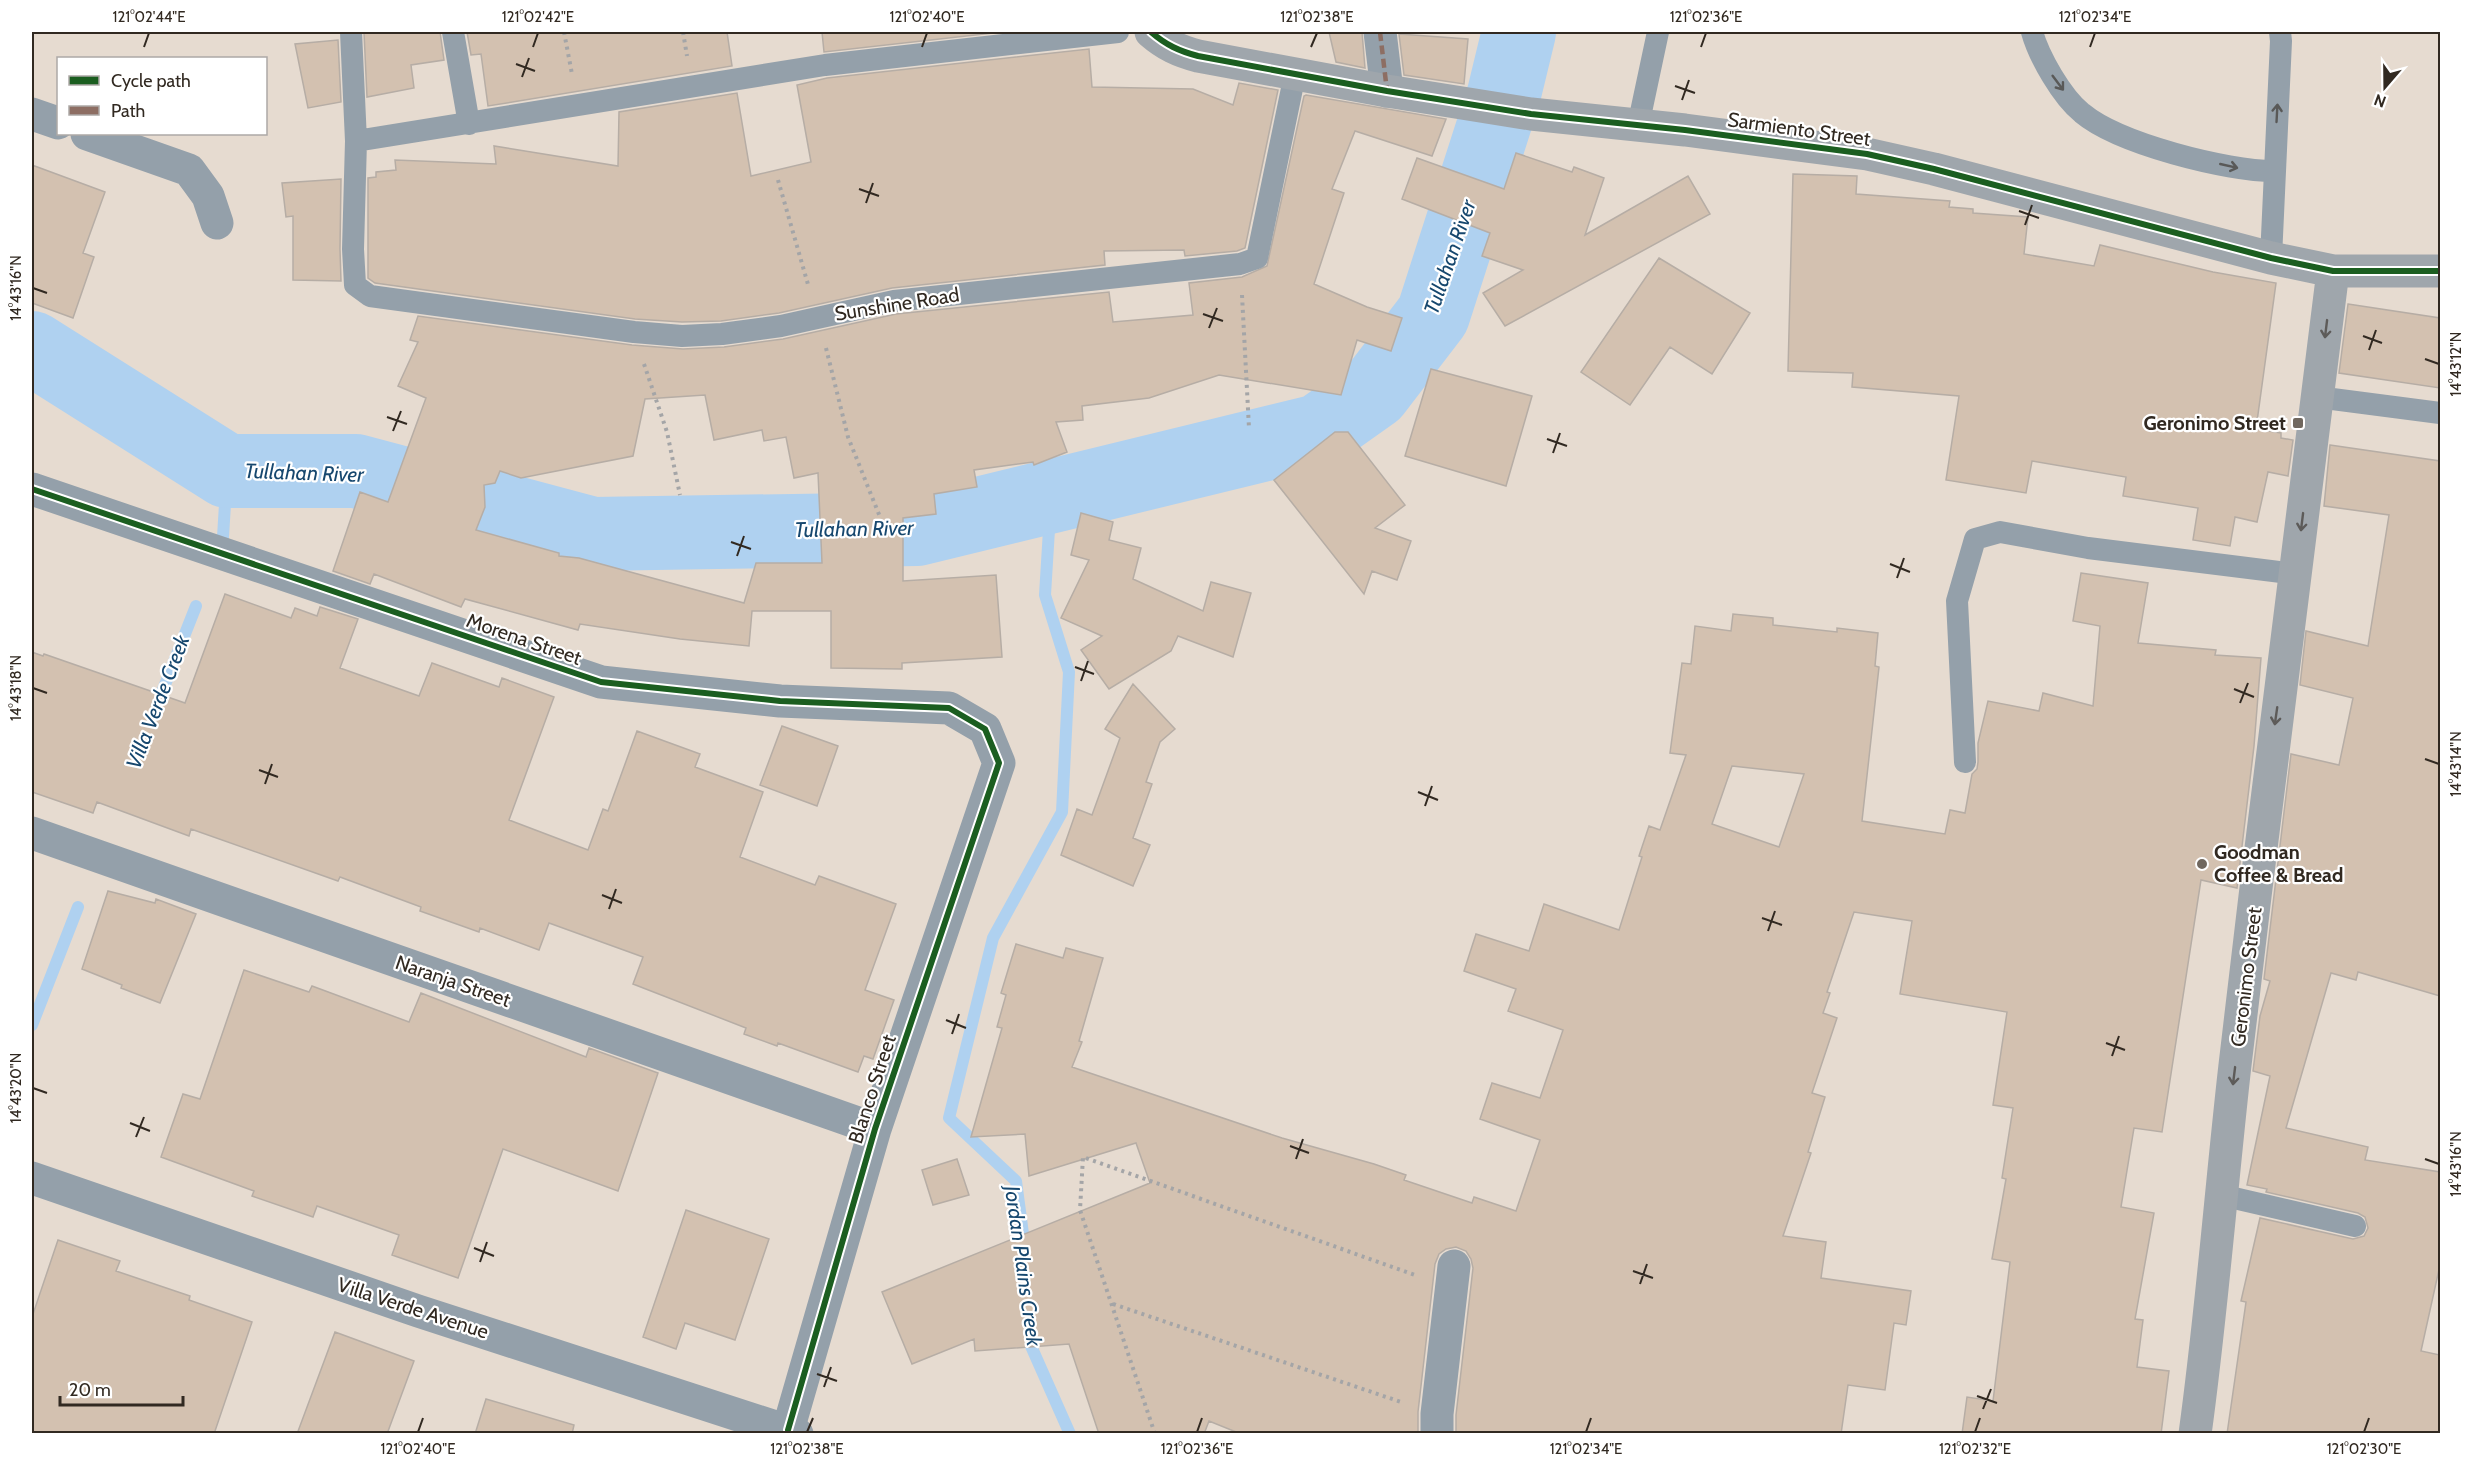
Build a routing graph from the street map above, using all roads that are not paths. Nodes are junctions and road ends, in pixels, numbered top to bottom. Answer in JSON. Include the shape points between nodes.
{"nodes":[{"id":1,"x":351,"y":32,"type":"edge"},
{"id":2,"x":453,"y":32,"type":"edge"},
{"id":3,"x":1118,"y":32,"type":"edge"},
{"id":4,"x":1152,"y":32,"type":"edge"},
{"id":5,"x":1380,"y":32,"type":"edge"},
{"id":6,"x":1658,"y":32,"type":"edge"},
{"id":7,"x":2032,"y":32,"type":"edge"},
{"id":8,"x":2280,"y":32,"type":"edge"},
{"id":9,"x":1295,"y":74,"type":"junction"},
{"id":10,"x":1387,"y":91,"type":"junction"},
{"id":11,"x":32,"y":114,"type":"edge"},
{"id":12,"x":57,"y":123,"type":"edge"},
{"id":13,"x":469,"y":124,"type":"junction"},
{"id":14,"x":1638,"y":126,"type":"junction"},
{"id":15,"x":90,"y":135,"type":"edge"},
{"id":16,"x":356,"y":141,"type":"junction"},
{"id":17,"x":2274,"y":171,"type":"junction"},
{"id":18,"x":217,"y":223,"type":"dead end"},
{"id":19,"x":2271,"y":258,"type":"junction"},
{"id":20,"x":2333,"y":271,"type":"junction"},
{"id":21,"x":2440,"y":271,"type":"edge"},
{"id":22,"x":2317,"y":397,"type":"junction"},
{"id":23,"x":2440,"y":413,"type":"edge"},
{"id":24,"x":32,"y":489,"type":"edge"},
{"id":25,"x":2296,"y":574,"type":"junction"},
{"id":26,"x":1965,"y":762,"type":"dead end"},
{"id":27,"x":999,"y":763,"type":"joint"},
{"id":28,"x":32,"y":833,"type":"edge"},
{"id":29,"x":875,"y":1129,"type":"junction"},
{"id":30,"x":32,"y":1178,"type":"edge"},
{"id":31,"x":2221,"y":1195,"type":"junction"},
{"id":32,"x":2355,"y":1226,"type":"dead end"},
{"id":33,"x":1453,"y":1277,"type":"road end"},
{"id":34,"x":1437,"y":1424,"type":"edge"},
{"id":35,"x":792,"y":1432,"type":"edge"},
{"id":36,"x":2195,"y":1434,"type":"edge"}],
"edges":[{"from":1,"to":16,"type":"lane"},
{"from":2,"to":13,"type":"lane"},
{"from":3,"to":13,"type":"lane","via":[[825,65]]},
{"from":4,"to":9,"type":"street","name":"Sarmiento Street","via":[[1178,50]]},
{"from":5,"to":10,"type":"street"},
{"from":6,"to":14,"type":"lane"},
{"from":7,"to":17,"type":"lane","one_way":true,"via":[[2053,78],[2082,113],[2119,134],[2176,154],[2251,171]]},
{"from":17,"to":8,"type":"lane","one_way":true},
{"from":9,"to":10,"type":"street","name":"Sarmiento Street"},
{"from":9,"to":16,"type":"lane","name":"Sunshine Road","via":[[1257,258],[1240,264],[949,294],[722,334],[634,332],[370,296],[355,285]]},
{"from":10,"to":14,"type":"street","name":"Sarmiento Street"},
{"from":11,"to":12,"type":"street"},
{"from":13,"to":16,"type":"lane"},
{"from":14,"to":19,"type":"street","name":"Sarmiento Street","via":[[1867,154]]},
{"from":15,"to":18,"type":"street","via":[[189,170],[208,196]]},
{"from":17,"to":19,"type":"lane"},
{"from":19,"to":20,"type":"street","name":"Sarmiento Street"},
{"from":20,"to":21,"type":"street","name":"Sarmiento Street"},
{"from":20,"to":22,"type":"street","name":"Geronimo Street","one_way":true},
{"from":22,"to":23,"type":"lane"},
{"from":22,"to":25,"type":"street","name":"Geronimo Street","one_way":true},
{"from":24,"to":27,"type":"street","name":"Morena Street","via":[[601,682],[780,701],[949,708],[985,729]]},
{"from":25,"to":26,"type":"lane","via":[[2088,548],[2000,532],[1975,539],[1958,601]]},
{"from":25,"to":31,"type":"street","name":"Geronimo Street","one_way":true,"via":[[2274,728]]},
{"from":27,"to":29,"type":"street","name":"Blanco Street"},
{"from":28,"to":29,"type":"street","name":"Naranja Street"},
{"from":29,"to":35,"type":"street","name":"Blanco Street"},
{"from":30,"to":35,"type":"street","name":"Villa Verde Avenue","via":[[418,1311]]},
{"from":31,"to":32,"type":"lane"},
{"from":31,"to":36,"type":"street","name":"Geronimo Street"},
{"from":33,"to":34,"type":"street"}]}
